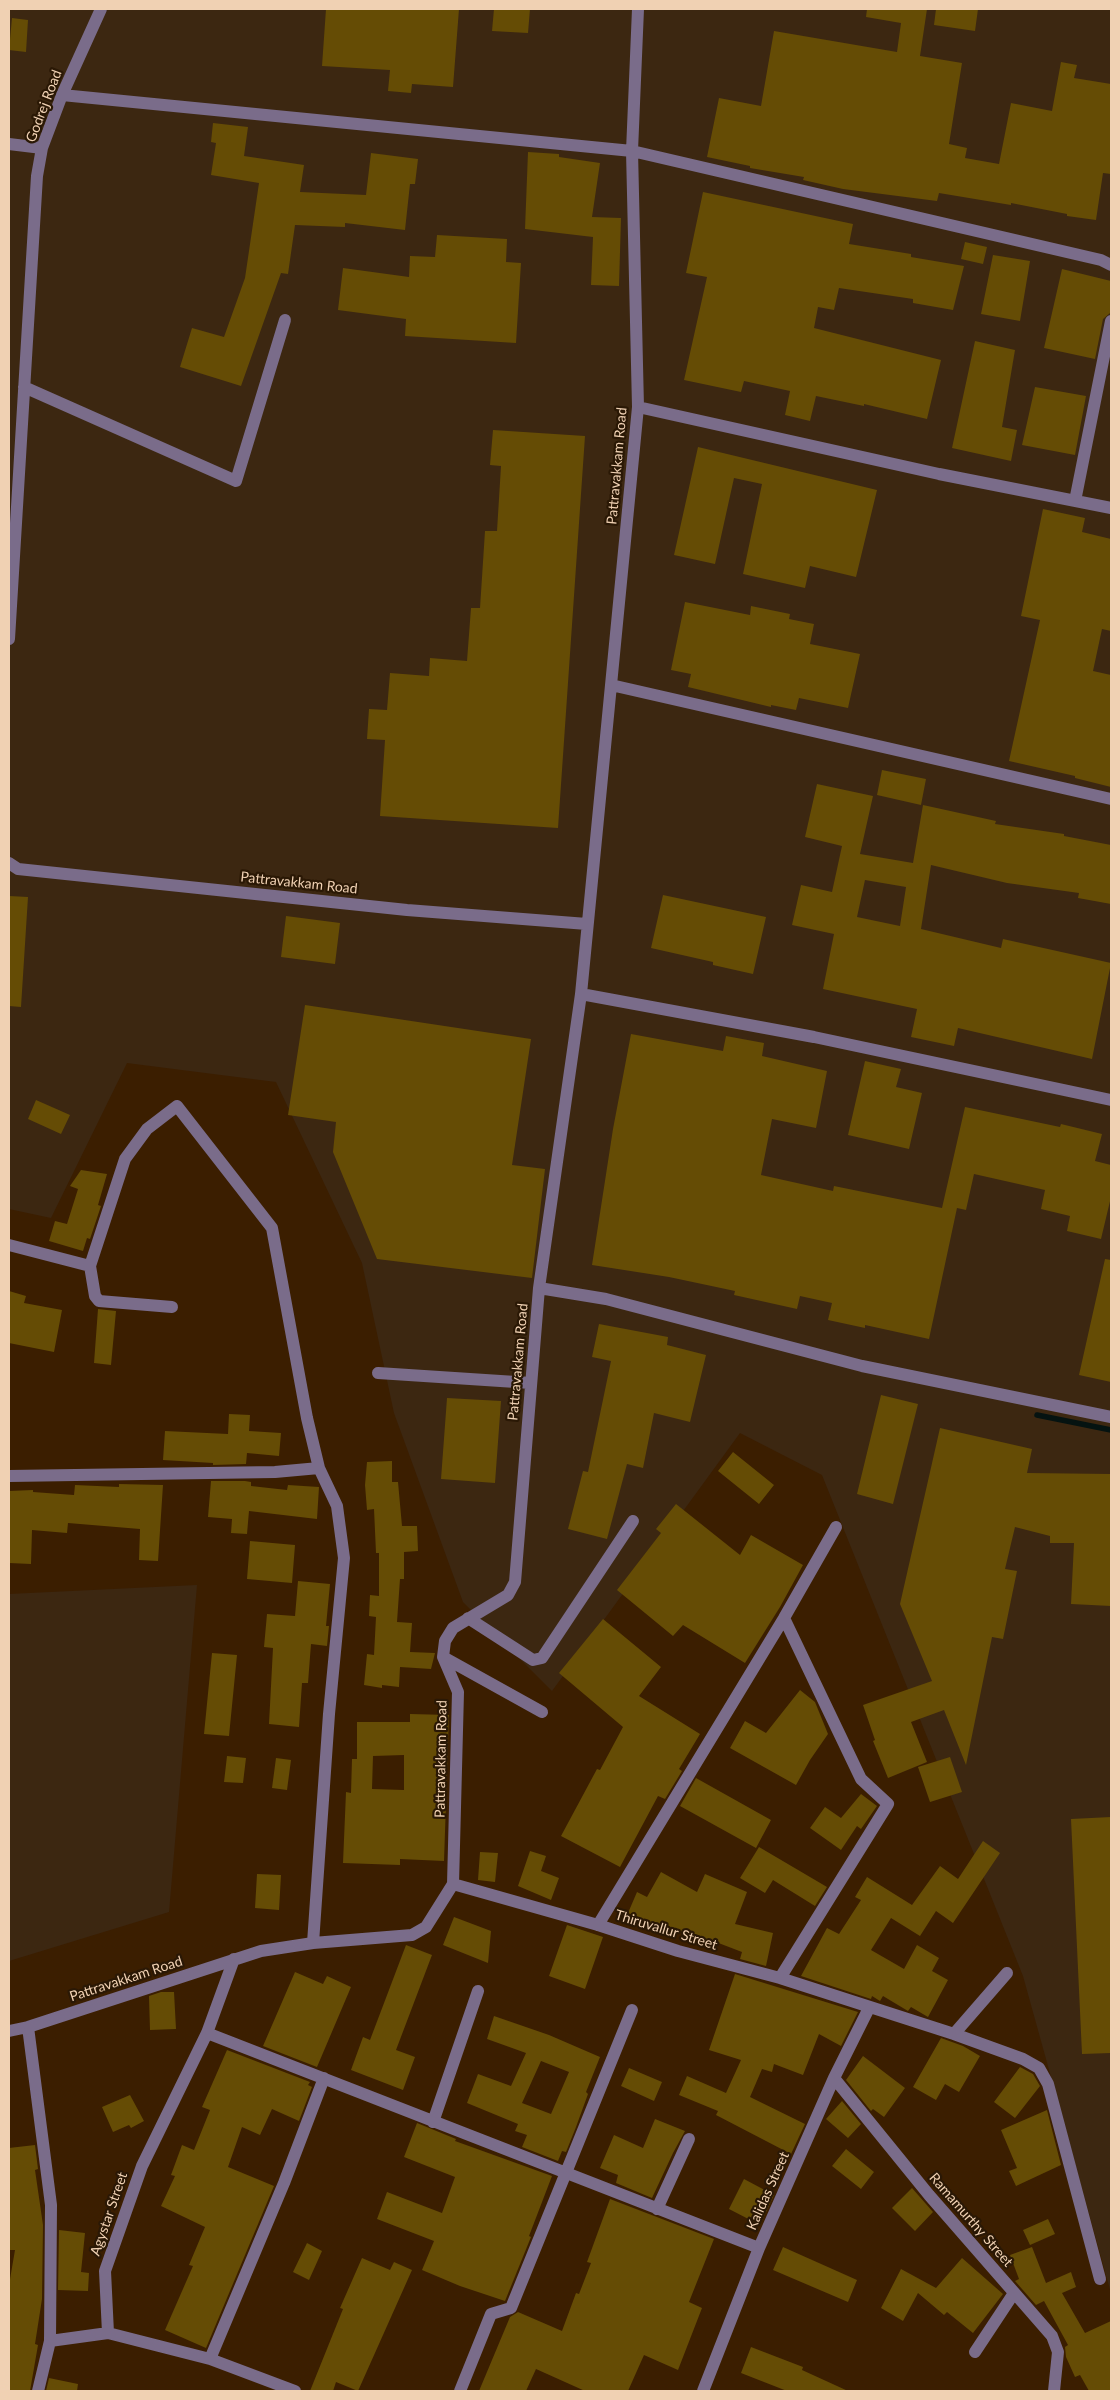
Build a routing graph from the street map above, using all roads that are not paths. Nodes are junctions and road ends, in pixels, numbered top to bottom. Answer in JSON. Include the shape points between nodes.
{"nodes":[{"id":1,"x":101,"y":9,"type":"edge"},
{"id":2,"x":638,"y":9,"type":"edge"},
{"id":3,"x":62,"y":95,"type":"junction"},
{"id":4,"x":9,"y":144,"type":"edge"},
{"id":5,"x":42,"y":148,"type":"junction"},
{"id":6,"x":632,"y":151,"type":"junction"},
{"id":7,"x":1111,"y":265,"type":"edge"},
{"id":8,"x":284,"y":320,"type":"dead end"},
{"id":9,"x":1111,"y":320,"type":"edge"},
{"id":10,"x":24,"y":387,"type":"junction"},
{"id":11,"x":638,"y":407,"type":"junction"},
{"id":12,"x":1075,"y":501,"type":"junction"},
{"id":13,"x":1111,"y":508,"type":"edge"},
{"id":14,"x":9,"y":640,"type":"edge"},
{"id":15,"x":611,"y":685,"type":"junction"},
{"id":16,"x":1111,"y":799,"type":"edge"},
{"id":17,"x":9,"y":863,"type":"edge"},
{"id":18,"x":587,"y":924,"type":"junction"},
{"id":19,"x":581,"y":994,"type":"junction"},
{"id":20,"x":1111,"y":1100,"type":"edge"},
{"id":21,"x":9,"y":1244,"type":"edge"},
{"id":22,"x":90,"y":1266,"type":"junction"},
{"id":23,"x":539,"y":1288,"type":"junction"},
{"id":24,"x":172,"y":1307,"type":"dead end"},
{"id":25,"x":378,"y":1373,"type":"dead end"},
{"id":26,"x":531,"y":1383,"type":"junction"},
{"id":27,"x":1111,"y":1417,"type":"edge"},
{"id":28,"x":319,"y":1468,"type":"junction"},
{"id":29,"x":9,"y":1476,"type":"edge"},
{"id":30,"x":633,"y":1521,"type":"dead end"},
{"id":31,"x":836,"y":1527,"type":"dead end"},
{"id":32,"x":468,"y":1618,"type":"junction"},
{"id":33,"x":784,"y":1618,"type":"junction"},
{"id":34,"x":443,"y":1656,"type":"junction"},
{"id":35,"x":542,"y":1712,"type":"dead end"},
{"id":36,"x":453,"y":1884,"type":"junction"},
{"id":37,"x":598,"y":1926,"type":"junction"},
{"id":38,"x":313,"y":1943,"type":"junction"},
{"id":39,"x":234,"y":1959,"type":"junction"},
{"id":40,"x":1007,"y":1973,"type":"dead end"},
{"id":41,"x":780,"y":1978,"type":"junction"},
{"id":42,"x":478,"y":1991,"type":"dead end"},
{"id":43,"x":869,"y":2008,"type":"junction"},
{"id":44,"x":632,"y":2010,"type":"dead end"},
{"id":45,"x":28,"y":2027,"type":"junction"},
{"id":46,"x":9,"y":2031,"type":"edge"},
{"id":47,"x":207,"y":2033,"type":"junction"},
{"id":48,"x":954,"y":2034,"type":"junction"},
{"id":49,"x":324,"y":2078,"type":"junction"},
{"id":50,"x":834,"y":2078,"type":"junction"},
{"id":51,"x":433,"y":2122,"type":"junction"},
{"id":52,"x":689,"y":2140,"type":"dead end"},
{"id":53,"x":565,"y":2171,"type":"junction"},
{"id":54,"x":657,"y":2209,"type":"junction"},
{"id":55,"x":759,"y":2248,"type":"junction"},
{"id":56,"x":1100,"y":2279,"type":"dead end"},
{"id":57,"x":1014,"y":2292,"type":"junction"},
{"id":58,"x":108,"y":2333,"type":"junction"},
{"id":59,"x":50,"y":2341,"type":"junction"},
{"id":60,"x":975,"y":2352,"type":"dead end"},
{"id":61,"x":210,"y":2360,"type":"junction"},
{"id":62,"x":38,"y":2391,"type":"edge"},
{"id":63,"x":294,"y":2391,"type":"edge"},
{"id":64,"x":460,"y":2391,"type":"edge"},
{"id":65,"x":703,"y":2391,"type":"edge"},
{"id":66,"x":1054,"y":2391,"type":"edge"}],
"edges":[{"from":1,"to":3,"type":"street","name":"Godrej Road"},
{"from":2,"to":6,"type":"street","name":"Pattravakkam Road"},
{"from":3,"to":5,"type":"street","name":"Godrej Road"},
{"from":3,"to":6,"type":"street"},
{"from":4,"to":5,"type":"street"},
{"from":5,"to":10,"type":"street","name":"Godrej Road","via":[[37,176]]},
{"from":6,"to":7,"type":"street","via":[[1101,260]]},
{"from":6,"to":11,"type":"street","name":"Pattravakkam Road"},
{"from":8,"to":10,"type":"street","via":[[236,481]]},
{"from":9,"to":12,"type":"street"},
{"from":10,"to":14,"type":"street","name":"Godrej Road"},
{"from":11,"to":12,"type":"street"},
{"from":11,"to":15,"type":"street","name":"Pattravakkam Road"},
{"from":12,"to":13,"type":"street"},
{"from":15,"to":16,"type":"street"},
{"from":15,"to":18,"type":"street","name":"Pattravakkam Road"},
{"from":17,"to":18,"type":"street","name":"Pattravakkam Road","via":[[18,869],[329,902]]},
{"from":18,"to":19,"type":"street","name":"Pattravakkam Road"},
{"from":19,"to":20,"type":"street","via":[[814,1036]]},
{"from":19,"to":23,"type":"street","name":"Pattravakkam Road"},
{"from":21,"to":22,"type":"street"},
{"from":22,"to":24,"type":"street","via":[[95,1296],[99,1301]]},
{"from":22,"to":28,"type":"street","via":[[125,1159],[147,1129],[177,1106],[272,1228]]},
{"from":23,"to":26,"type":"street","name":"Pattravakkam Road"},
{"from":23,"to":27,"type":"street","via":[[606,1299],[862,1366]]},
{"from":25,"to":26,"type":"street"},
{"from":26,"to":32,"type":"street","name":"Pattravakkam Road","via":[[515,1582],[508,1595]]},
{"from":28,"to":29,"type":"street","via":[[275,1472]]},
{"from":28,"to":38,"type":"street","via":[[337,1506],[344,1558]]},
{"from":30,"to":32,"type":"street","via":[[542,1658],[533,1660]]},
{"from":31,"to":33,"type":"street"},
{"from":32,"to":34,"type":"street","name":"Pattravakkam Road","via":[[453,1628],[445,1641]]},
{"from":33,"to":37,"type":"street"},
{"from":33,"to":41,"type":"street","via":[[861,1779],[888,1804]]},
{"from":34,"to":35,"type":"street"},
{"from":34,"to":36,"type":"street","name":"Pattravakkam Road","via":[[458,1692]]},
{"from":36,"to":37,"type":"street","name":"Thiruvallur Street"},
{"from":36,"to":38,"type":"street","name":"Pattravakkam Road","via":[[426,1927],[412,1935]]},
{"from":37,"to":41,"type":"street","name":"Thiruvallur Street"},
{"from":38,"to":39,"type":"street","name":"Pattravakkam Road"},
{"from":39,"to":45,"type":"street","name":"Pattravakkam Road"},
{"from":39,"to":47,"type":"street","name":"Agystar Street"},
{"from":40,"to":48,"type":"street"},
{"from":41,"to":43,"type":"street","name":"Thiruvallur Street"},
{"from":42,"to":51,"type":"street"},
{"from":43,"to":48,"type":"street","name":"Thiruvallur Street"},
{"from":43,"to":50,"type":"street","name":"Kalidas Street"},
{"from":44,"to":53,"type":"street"},
{"from":45,"to":46,"type":"street","name":"Pattravakkam Road"},
{"from":45,"to":59,"type":"street","via":[[51,2205]]},
{"from":47,"to":49,"type":"street"},
{"from":47,"to":58,"type":"street","name":"Agystar Street","via":[[142,2166],[105,2270]]},
{"from":48,"to":56,"type":"street","name":"Thiruvallur Street","via":[[1039,2068],[1048,2084]]},
{"from":49,"to":51,"type":"street"},
{"from":49,"to":61,"type":"street","via":[[284,2184]]},
{"from":50,"to":55,"type":"street","name":"Kalidas Street"},
{"from":50,"to":57,"type":"street","name":"Ramamurthy Street","via":[[929,2195]]},
{"from":51,"to":53,"type":"street"},
{"from":52,"to":54,"type":"street"},
{"from":53,"to":54,"type":"street"},
{"from":53,"to":64,"type":"street","via":[[511,2308],[491,2314]]},
{"from":54,"to":55,"type":"street"},
{"from":55,"to":65,"type":"street","name":"Kalidas Street"},
{"from":57,"to":60,"type":"street"},
{"from":57,"to":66,"type":"street","name":"Ramamurthy Street","via":[[1052,2336],[1058,2352]]},
{"from":58,"to":59,"type":"street"},
{"from":58,"to":61,"type":"street"},
{"from":59,"to":62,"type":"street"},
{"from":61,"to":63,"type":"street"}]}
